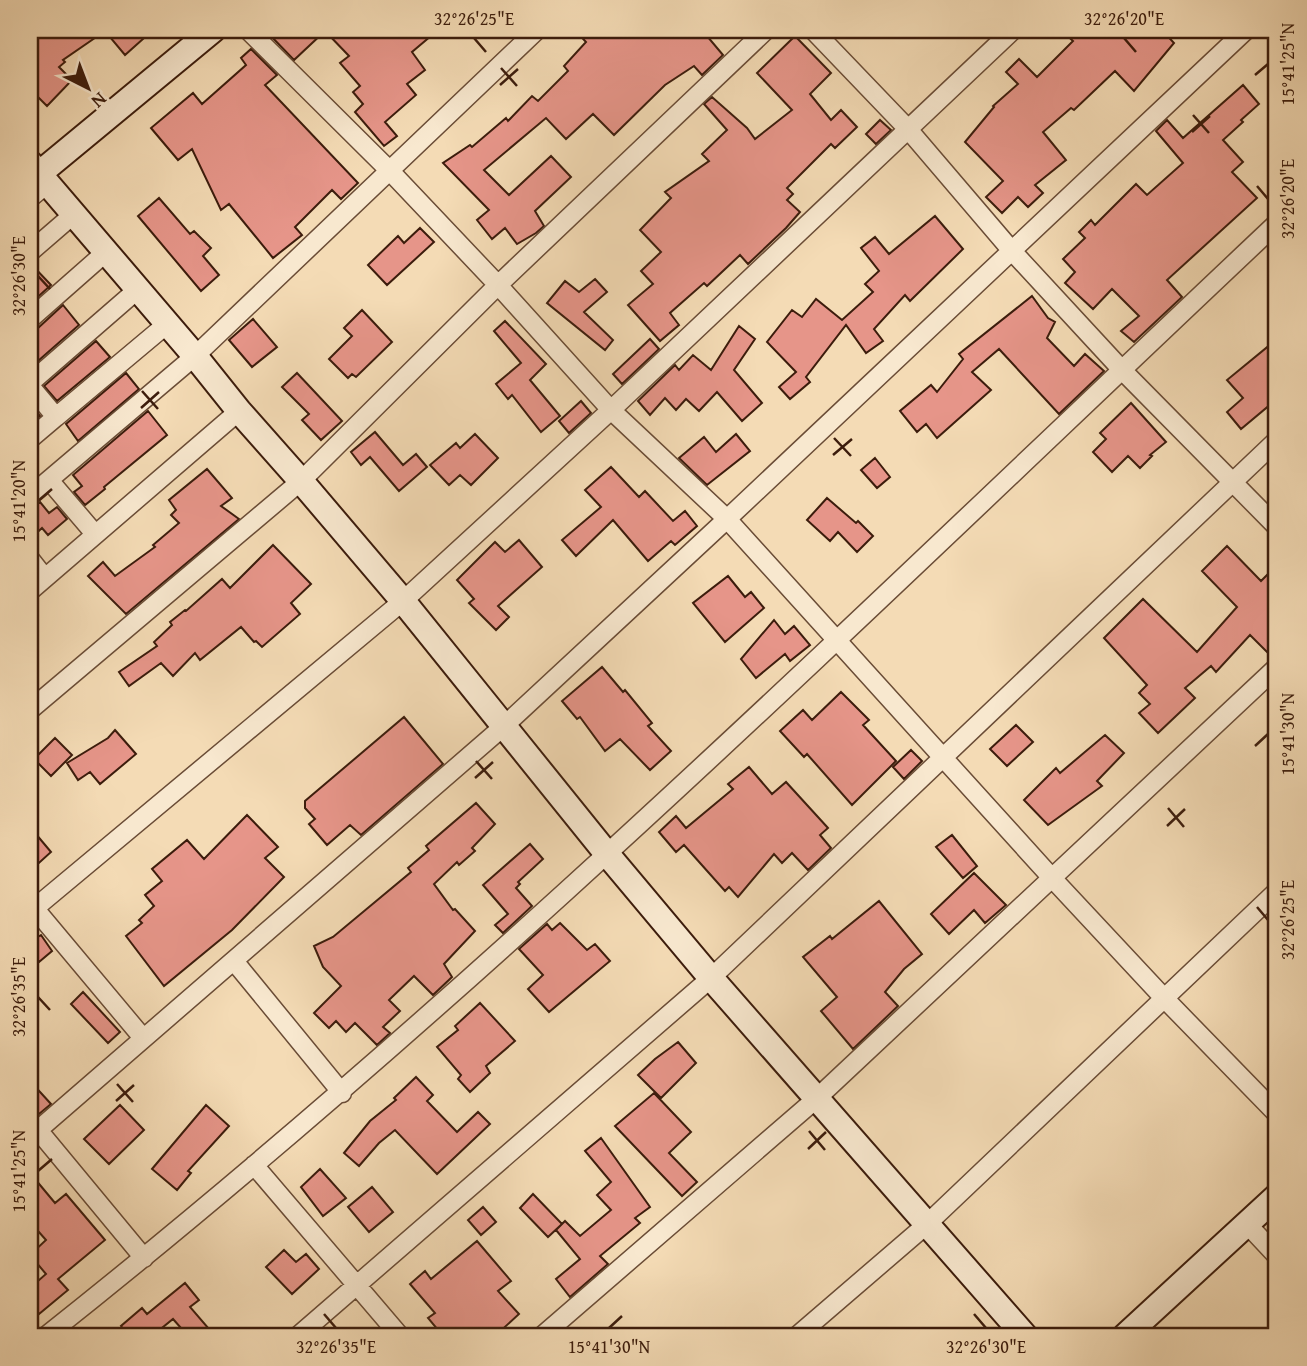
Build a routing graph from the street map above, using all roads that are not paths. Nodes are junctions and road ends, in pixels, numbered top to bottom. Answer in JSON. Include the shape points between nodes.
{"nodes":[{"id":1,"x":213,"y":30,"type":"edge"},
{"id":2,"x":248,"y":30,"type":"edge"},
{"id":3,"x":537,"y":30,"type":"edge"},
{"id":4,"x":766,"y":30,"type":"edge"},
{"id":5,"x":813,"y":30,"type":"edge"},
{"id":6,"x":1013,"y":30,"type":"edge"},
{"id":7,"x":1246,"y":30,"type":"edge"},
{"id":8,"x":907,"y":128,"type":"junction"},
{"id":9,"x":389,"y":170,"type":"junction"},
{"id":10,"x":37,"y":179,"type":"edge"},
{"id":11,"x":74,"y":214,"type":"junction"},
{"id":12,"x":1277,"y":223,"type":"edge"},
{"id":13,"x":1012,"y":251,"type":"junction"},
{"id":14,"x":30,"y":252,"type":"edge"},
{"id":15,"x":106,"y":252,"type":"junction"},
{"id":16,"x":498,"y":285,"type":"junction"},
{"id":17,"x":137,"y":289,"type":"junction"},
{"id":18,"x":30,"y":319,"type":"edge"},
{"id":19,"x":166,"y":324,"type":"junction"},
{"id":20,"x":195,"y":356,"type":"junction"},
{"id":21,"x":1122,"y":370,"type":"junction"},
{"id":22,"x":30,"y":385,"type":"edge"},
{"id":23,"x":611,"y":410,"type":"junction"},
{"id":24,"x":239,"y":411,"type":"junction"},
{"id":25,"x":56,"y":417,"type":"junction"},
{"id":26,"x":30,"y":439,"type":"edge"},
{"id":27,"x":1277,"y":440,"type":"edge"},
{"id":28,"x":49,"y":480,"type":"junction"},
{"id":29,"x":301,"y":481,"type":"junction"},
{"id":30,"x":1233,"y":482,"type":"junction"},
{"id":31,"x":30,"y":496,"type":"edge"},
{"id":32,"x":727,"y":519,"type":"junction"},
{"id":33,"x":1277,"y":527,"type":"edge"},
{"id":34,"x":95,"y":534,"type":"junction"},
{"id":35,"x":30,"y":559,"type":"edge"},
{"id":36,"x":45,"y":578,"type":"junction"},
{"id":37,"x":30,"y":591,"type":"edge"},
{"id":38,"x":403,"y":601,"type":"junction"},
{"id":39,"x":836,"y":639,"type":"junction"},
{"id":40,"x":1277,"y":667,"type":"edge"},
{"id":41,"x":30,"y":710,"type":"edge"},
{"id":42,"x":504,"y":726,"type":"junction"},
{"id":43,"x":943,"y":757,"type":"junction"},
{"id":44,"x":607,"y":854,"type":"junction"},
{"id":45,"x":1052,"y":878,"type":"junction"},
{"id":46,"x":1277,"y":891,"type":"edge"},
{"id":47,"x":31,"y":908,"type":"edge"},
{"id":48,"x":234,"y":961,"type":"junction"},
{"id":49,"x":711,"y":978,"type":"junction"},
{"id":50,"x":1164,"y":998,"type":"junction"},
{"id":51,"x":144,"y":1038,"type":"junction"},
{"id":52,"x":342,"y":1093,"type":"junction"},
{"id":53,"x":816,"y":1099,"type":"junction"},
{"id":54,"x":1277,"y":1114,"type":"edge"},
{"id":55,"x":34,"y":1134,"type":"edge"},
{"id":56,"x":254,"y":1165,"type":"junction"},
{"id":57,"x":1277,"y":1196,"type":"edge"},
{"id":58,"x":1247,"y":1224,"type":"junction"},
{"id":59,"x":926,"y":1225,"type":"junction"},
{"id":60,"x":1277,"y":1256,"type":"edge"},
{"id":61,"x":144,"y":1258,"type":"junction"},
{"id":62,"x":357,"y":1287,"type":"junction"},
{"id":63,"x":46,"y":1336,"type":"edge"},
{"id":64,"x":298,"y":1336,"type":"edge"},
{"id":65,"x":400,"y":1336,"type":"edge"},
{"id":66,"x":542,"y":1336,"type":"edge"},
{"id":67,"x":797,"y":1336,"type":"edge"},
{"id":68,"x":1025,"y":1336,"type":"edge"},
{"id":69,"x":1125,"y":1336,"type":"edge"}],
"edges":[{"from":1,"to":10,"type":"street"},
{"from":2,"to":9,"type":"street"},
{"from":3,"to":9,"type":"street"},
{"from":4,"to":16,"type":"street"},
{"from":5,"to":8,"type":"street"},
{"from":6,"to":8,"type":"street"},
{"from":7,"to":13,"type":"street"},
{"from":8,"to":13,"type":"street"},
{"from":8,"to":23,"type":"street"},
{"from":9,"to":16,"type":"street"},
{"from":9,"to":20,"type":"street"},
{"from":10,"to":11,"type":"street"},
{"from":11,"to":14,"type":"street"},
{"from":11,"to":15,"type":"street"},
{"from":12,"to":21,"type":"street"},
{"from":13,"to":21,"type":"street"},
{"from":13,"to":32,"type":"street"},
{"from":15,"to":17,"type":"street"},
{"from":15,"to":18,"type":"street"},
{"from":16,"to":23,"type":"street"},
{"from":16,"to":29,"type":"street"},
{"from":17,"to":19,"type":"street"},
{"from":17,"to":22,"type":"street"},
{"from":19,"to":20,"type":"street"},
{"from":19,"to":25,"type":"street"},
{"from":20,"to":24,"type":"street"},
{"from":20,"to":28,"type":"street"},
{"from":21,"to":30,"type":"street"},
{"from":21,"to":39,"type":"street"},
{"from":22,"to":25,"type":"street"},
{"from":23,"to":32,"type":"street"},
{"from":23,"to":38,"type":"street"},
{"from":24,"to":29,"type":"street"},
{"from":24,"to":34,"type":"street"},
{"from":25,"to":26,"type":"street"},
{"from":27,"to":30,"type":"street"},
{"from":28,"to":31,"type":"street"},
{"from":28,"to":34,"type":"street"},
{"from":29,"to":38,"type":"street"},
{"from":29,"to":41,"type":"street"},
{"from":30,"to":33,"type":"street"},
{"from":30,"to":43,"type":"street"},
{"from":32,"to":39,"type":"street"},
{"from":32,"to":42,"type":"street"},
{"from":34,"to":36,"type":"street"},
{"from":35,"to":36,"type":"street"},
{"from":36,"to":37,"type":"street"},
{"from":38,"to":42,"type":"street"},
{"from":38,"to":47,"type":"street"},
{"from":39,"to":43,"type":"street"},
{"from":39,"to":44,"type":"street"},
{"from":40,"to":45,"type":"street"},
{"from":42,"to":44,"type":"street"},
{"from":42,"to":48,"type":"street"},
{"from":43,"to":45,"type":"street"},
{"from":43,"to":49,"type":"street"},
{"from":44,"to":49,"type":"street"},
{"from":44,"to":52,"type":"street"},
{"from":45,"to":50,"type":"street"},
{"from":45,"to":53,"type":"street"},
{"from":46,"to":50,"type":"street"},
{"from":47,"to":51,"type":"street"},
{"from":48,"to":51,"type":"street"},
{"from":48,"to":52,"type":"street"},
{"from":49,"to":53,"type":"street"},
{"from":49,"to":62,"type":"street"},
{"from":50,"to":54,"type":"street"},
{"from":50,"to":59,"type":"street"},
{"from":51,"to":55,"type":"street"},
{"from":52,"to":56,"type":"street"},
{"from":53,"to":59,"type":"street"},
{"from":53,"to":66,"type":"street"},
{"from":55,"to":61,"type":"street"},
{"from":56,"to":61,"type":"street"},
{"from":56,"to":62,"type":"street"},
{"from":57,"to":58,"type":"street"},
{"from":58,"to":60,"type":"street"},
{"from":58,"to":69,"type":"street"},
{"from":59,"to":67,"type":"street"},
{"from":59,"to":68,"type":"street"},
{"from":61,"to":63,"type":"street"},
{"from":62,"to":64,"type":"street"},
{"from":62,"to":65,"type":"street"}]}
